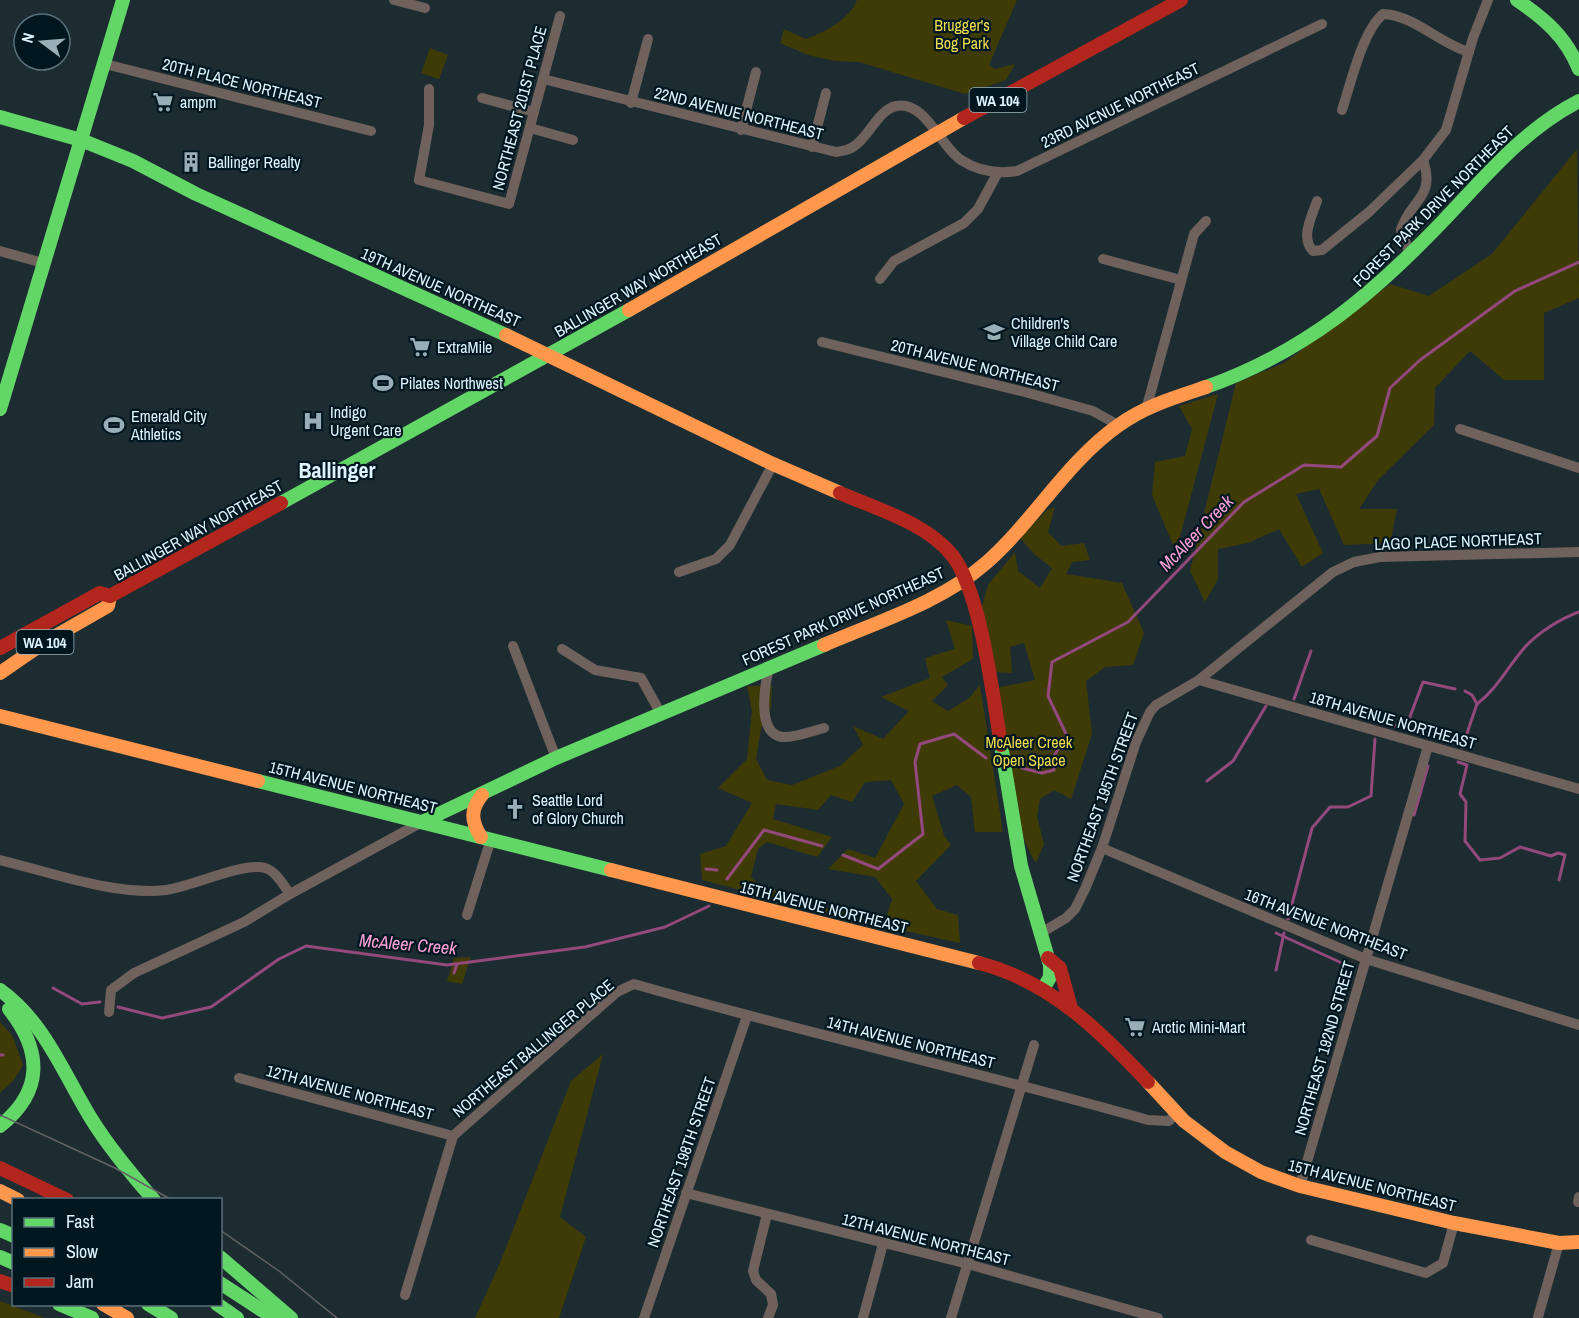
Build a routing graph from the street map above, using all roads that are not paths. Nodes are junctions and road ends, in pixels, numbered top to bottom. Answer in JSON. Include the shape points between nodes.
{"nodes":[{"id":1,"x":123,"y":0,"type":"edge"},
{"id":2,"x":394,"y":0,"type":"edge"},
{"id":3,"x":1181,"y":0,"type":"edge"},
{"id":4,"x":1488,"y":0,"type":"edge"},
{"id":5,"x":1517,"y":0,"type":"edge"},
{"id":6,"x":425,"y":8,"type":"dead end"},
{"id":7,"x":560,"y":16,"type":"dead end"},
{"id":8,"x":1322,"y":24,"type":"dead end"},
{"id":9,"x":648,"y":39,"type":"dead end"},
{"id":10,"x":1469,"y":52,"type":"junction"},
{"id":11,"x":105,"y":64,"type":"junction"},
{"id":12,"x":1579,"y":69,"type":"edge"},
{"id":13,"x":756,"y":72,"type":"dead end"},
{"id":14,"x":543,"y":79,"type":"junction"},
{"id":15,"x":429,"y":89,"type":"dead end"},
{"id":16,"x":826,"y":93,"type":"dead end"},
{"id":17,"x":482,"y":98,"type":"dead end"},
{"id":18,"x":1579,"y":101,"type":"edge"},
{"id":19,"x":631,"y":103,"type":"junction"},
{"id":20,"x":1342,"y":110,"type":"dead end"},
{"id":21,"x":534,"y":112,"type":"junction"},
{"id":22,"x":0,"y":117,"type":"edge"},
{"id":23,"x":530,"y":128,"type":"junction"},
{"id":24,"x":741,"y":130,"type":"junction"},
{"id":25,"x":372,"y":131,"type":"dead end"},
{"id":26,"x":936,"y":134,"type":"junction"},
{"id":27,"x":81,"y":140,"type":"junction"},
{"id":28,"x":573,"y":140,"type":"dead end"},
{"id":29,"x":812,"y":147,"type":"junction"},
{"id":30,"x":1423,"y":160,"type":"junction"},
{"id":31,"x":997,"y":174,"type":"junction"},
{"id":32,"x":1317,"y":201,"type":"dead end"},
{"id":33,"x":1206,"y":221,"type":"dead end"},
{"id":34,"x":0,"y":251,"type":"edge"},
{"id":35,"x":1410,"y":254,"type":"junction"},
{"id":36,"x":1103,"y":259,"type":"dead end"},
{"id":37,"x":43,"y":264,"type":"junction"},
{"id":38,"x":880,"y":279,"type":"dead end"},
{"id":39,"x":1181,"y":280,"type":"junction"},
{"id":40,"x":822,"y":342,"type":"dead end"},
{"id":41,"x":550,"y":355,"type":"junction"},
{"id":42,"x":4,"y":379,"type":"edge"},
{"id":43,"x":1147,"y":406,"type":"junction"},
{"id":44,"x":0,"y":409,"type":"edge"},
{"id":45,"x":1118,"y":425,"type":"junction"},
{"id":46,"x":1460,"y":429,"type":"dead end"},
{"id":47,"x":773,"y":464,"type":"junction"},
{"id":48,"x":1579,"y":468,"type":"edge"},
{"id":49,"x":1579,"y":552,"type":"edge"},
{"id":50,"x":680,"y":572,"type":"dead end"},
{"id":51,"x":967,"y":579,"type":"junction"},
{"id":52,"x":110,"y":596,"type":"junction"},
{"id":53,"x":29,"y":632,"type":"junction"},
{"id":54,"x":513,"y":646,"type":"dead end"},
{"id":55,"x":0,"y":648,"type":"edge"},
{"id":56,"x":562,"y":649,"type":"dead end"},
{"id":57,"x":0,"y":659,"type":"edge"},
{"id":58,"x":769,"y":668,"type":"junction"},
{"id":59,"x":0,"y":673,"type":"edge"},
{"id":60,"x":1199,"y":680,"type":"junction"},
{"id":61,"x":662,"y":714,"type":"junction"},
{"id":62,"x":1,"y":716,"type":"edge"},
{"id":63,"x":824,"y":728,"type":"dead end"},
{"id":64,"x":1428,"y":746,"type":"junction"},
{"id":65,"x":556,"y":758,"type":"junction"},
{"id":66,"x":1579,"y":789,"type":"edge"},
{"id":67,"x":485,"y":792,"type":"junction"},
{"id":68,"x":422,"y":822,"type":"junction"},
{"id":69,"x":486,"y":838,"type":"junction"},
{"id":70,"x":1102,"y":848,"type":"junction"},
{"id":71,"x":0,"y":860,"type":"edge"},
{"id":72,"x":290,"y":894,"type":"junction"},
{"id":73,"x":467,"y":915,"type":"dead end"},
{"id":74,"x":1041,"y":933,"type":"junction"},
{"id":75,"x":1048,"y":958,"type":"junction"},
{"id":76,"x":1366,"y":959,"type":"junction"},
{"id":77,"x":634,"y":984,"type":"joint"},
{"id":78,"x":1043,"y":989,"type":"junction"},
{"id":79,"x":0,"y":990,"type":"edge"},
{"id":80,"x":0,"y":1002,"type":"edge"},
{"id":81,"x":1071,"y":1008,"type":"junction"},
{"id":82,"x":110,"y":1012,"type":"dead end"},
{"id":83,"x":747,"y":1016,"type":"junction"},
{"id":84,"x":1579,"y":1025,"type":"edge"},
{"id":85,"x":1034,"y":1045,"type":"dead end"},
{"id":86,"x":240,"y":1078,"type":"dead end"},
{"id":87,"x":1022,"y":1085,"type":"junction"},
{"id":88,"x":1177,"y":1112,"type":"junction"},
{"id":89,"x":0,"y":1126,"type":"edge"},
{"id":90,"x":453,"y":1136,"type":"junction"},
{"id":91,"x":0,"y":1168,"type":"edge"},
{"id":92,"x":1300,"y":1186,"type":"junction"},
{"id":93,"x":0,"y":1191,"type":"edge"},
{"id":94,"x":686,"y":1193,"type":"junction"},
{"id":95,"x":14,"y":1198,"type":"edge"},
{"id":96,"x":63,"y":1198,"type":"edge"},
{"id":97,"x":151,"y":1198,"type":"edge"},
{"id":98,"x":767,"y":1214,"type":"junction"},
{"id":99,"x":1454,"y":1223,"type":"junction"},
{"id":100,"x":1311,"y":1240,"type":"dead end"},
{"id":101,"x":1579,"y":1242,"type":"edge"},
{"id":102,"x":1559,"y":1243,"type":"junction"},
{"id":103,"x":883,"y":1244,"type":"junction"},
{"id":104,"x":222,"y":1259,"type":"edge"},
{"id":105,"x":968,"y":1264,"type":"junction"},
{"id":106,"x":222,"y":1283,"type":"edge"},
{"id":107,"x":405,"y":1295,"type":"dead end"},
{"id":108,"x":62,"y":1306,"type":"edge"},
{"id":109,"x":104,"y":1306,"type":"edge"},
{"id":110,"x":150,"y":1306,"type":"edge"},
{"id":111,"x":219,"y":1306,"type":"edge"},
{"id":112,"x":1538,"y":1317,"type":"edge"},
{"id":113,"x":92,"y":1318,"type":"edge"},
{"id":114,"x":127,"y":1318,"type":"edge"},
{"id":115,"x":171,"y":1318,"type":"edge"},
{"id":116,"x":237,"y":1318,"type":"edge"},
{"id":117,"x":274,"y":1318,"type":"edge"},
{"id":118,"x":291,"y":1318,"type":"edge"},
{"id":119,"x":644,"y":1318,"type":"edge"},
{"id":120,"x":768,"y":1318,"type":"edge"},
{"id":121,"x":863,"y":1318,"type":"edge"},
{"id":122,"x":951,"y":1318,"type":"edge"},
{"id":123,"x":1158,"y":1318,"type":"edge"}],
"edges":[{"from":1,"to":11,"type":"main road"},
{"from":2,"to":6,"type":"street"},
{"from":3,"to":26,"type":"main road","name":"BALLINGER WAY NORTHEAST","number":"WA 104"},
{"from":4,"to":10,"type":"street"},
{"from":5,"to":12,"type":"main road","via":[[1564,36]]},
{"from":7,"to":14,"type":"street","name":"NORTHEAST 201ST PLACE"},
{"from":8,"to":31,"type":"street","name":"23RD AVENUE NORTHEAST","via":[[1017,171]]},
{"from":9,"to":19,"type":"street"},
{"from":10,"to":20,"type":"street","via":[[1391,14],[1383,14],[1365,42]]},
{"from":10,"to":30,"type":"street","via":[[1446,130]]},
{"from":11,"to":25,"type":"street","name":"20TH PLACE NORTHEAST"},
{"from":11,"to":27,"type":"main road"},
{"from":13,"to":24,"type":"street"},
{"from":14,"to":19,"type":"street","name":"22ND AVENUE NORTHEAST"},
{"from":14,"to":21,"type":"street","name":"NORTHEAST 201ST PLACE"},
{"from":15,"to":23,"type":"street","name":"NORTHEAST 201ST PLACE","via":[[429,125],[419,180],[509,204]]},
{"from":16,"to":29,"type":"street"},
{"from":17,"to":21,"type":"street"},
{"from":18,"to":35,"type":"main road","name":"FOREST PARK DRIVE NORTHEAST","via":[[1564,107],[1510,149]]},
{"from":19,"to":24,"type":"street","name":"22ND AVENUE NORTHEAST"},
{"from":21,"to":23,"type":"street","name":"NORTHEAST 201ST PLACE"},
{"from":22,"to":27,"type":"main road","name":"19TH AVENUE NORTHEAST"},
{"from":23,"to":28,"type":"street"},
{"from":24,"to":29,"type":"street","name":"22ND AVENUE NORTHEAST"},
{"from":26,"to":29,"type":"street","name":"22ND AVENUE NORTHEAST","via":[[919,111],[894,106],[852,148],[836,152]]},
{"from":26,"to":31,"type":"street","via":[[961,159]]},
{"from":26,"to":41,"type":"main road","name":"BALLINGER WAY NORTHEAST","number":"WA 104"},
{"from":27,"to":37,"type":"main road"},
{"from":27,"to":41,"type":"main road","name":"19TH AVENUE NORTHEAST"},
{"from":30,"to":32,"type":"street","via":[[1369,212],[1322,250],[1313,251],[1307,234]]},
{"from":30,"to":35,"type":"street","via":[[1428,176],[1426,189],[1401,230]]},
{"from":31,"to":38,"type":"street","via":[[978,210],[964,223],[894,261]]},
{"from":33,"to":39,"type":"street","via":[[1194,234]]},
{"from":34,"to":37,"type":"street"},
{"from":35,"to":43,"type":"main road","name":"FOREST PARK DRIVE NORTHEAST","via":[[1359,303],[1310,340],[1234,377]]},
{"from":36,"to":39,"type":"street"},
{"from":37,"to":42,"type":"main road"},
{"from":39,"to":43,"type":"street"},
{"from":40,"to":45,"type":"street","name":"20TH AVENUE NORTHEAST","via":[[1036,395],[1093,411]]},
{"from":41,"to":47,"type":"main road","name":"19TH AVENUE NORTHEAST"},
{"from":41,"to":52,"type":"main road","name":"BALLINGER WAY NORTHEAST","number":"WA 104"},
{"from":42,"to":44,"type":"main road"},
{"from":43,"to":45,"type":"main road","name":"FOREST PARK DRIVE NORTHEAST"},
{"from":45,"to":51,"type":"main road","name":"FOREST PARK DRIVE NORTHEAST","via":[[1082,455],[998,550]]},
{"from":46,"to":48,"type":"street"},
{"from":47,"to":50,"type":"street","via":[[730,545],[716,559]]},
{"from":47,"to":51,"type":"main road","name":"19TH AVENUE NORTHEAST","via":[[925,533],[951,554]]},
{"from":49,"to":60,"type":"street","name":"LAGO PLACE NORTHEAST","via":[[1380,557],[1354,562],[1333,572]]},
{"from":51,"to":58,"type":"main road","name":"FOREST PARK DRIVE NORTHEAST","via":[[934,598]]},
{"from":51,"to":74,"type":"main road","name":"19TH AVENUE NORTHEAST","via":[[988,668],[1019,855]]},
{"from":52,"to":53,"type":"main road","name":"BALLINGER WAY NORTHEAST","number":"WA 104","via":[[100,593]]},
{"from":52,"to":59,"type":"main road","name":"BALLINGER WAY NORTHEAST","number":"WA 104","via":[[108,606]]},
{"from":53,"to":55,"type":"main road","name":"BALLINGER WAY NORTHEAST","number":"WA 104"},
{"from":53,"to":57,"type":"main road"},
{"from":54,"to":65,"type":"street"},
{"from":56,"to":61,"type":"street","via":[[595,669],[641,678]]},
{"from":58,"to":61,"type":"main road","name":"FOREST PARK DRIVE NORTHEAST"},
{"from":58,"to":63,"type":"street","via":[[764,709],[775,734],[783,737]]},
{"from":60,"to":64,"type":"street","name":"18TH AVENUE NORTHEAST"},
{"from":60,"to":70,"type":"street","name":"NORTHEAST 195TH STREET","via":[[1156,705],[1144,721]]},
{"from":61,"to":65,"type":"main road","name":"FOREST PARK DRIVE NORTHEAST"},
{"from":62,"to":68,"type":"main road","name":"15TH AVENUE NORTHEAST"},
{"from":64,"to":66,"type":"street","name":"18TH AVENUE NORTHEAST"},
{"from":64,"to":76,"type":"street","name":"NORTHEAST 192ND STREET"},
{"from":65,"to":67,"type":"main road","name":"FOREST PARK DRIVE NORTHEAST"},
{"from":67,"to":68,"type":"main road","name":"FOREST PARK DRIVE NORTHEAST"},
{"from":67,"to":69,"type":"main road","via":[[473,805],[471,815],[473,825]]},
{"from":68,"to":69,"type":"main road","name":"15TH AVENUE NORTHEAST"},
{"from":68,"to":72,"type":"street","name":"FOREST PARK DRIVE NORTHEAST"},
{"from":69,"to":73,"type":"street"},
{"from":69,"to":78,"type":"main road","name":"15TH AVENUE NORTHEAST","via":[[980,964]]},
{"from":70,"to":74,"type":"street","name":"NORTHEAST 195TH STREET","via":[[1075,909]]},
{"from":70,"to":76,"type":"street","name":"16TH AVENUE NORTHEAST"},
{"from":71,"to":72,"type":"street","via":[[132,891],[167,890],[248,868],[265,868],[276,875]]},
{"from":72,"to":82,"type":"street","name":"FOREST PARK DRIVE NORTHEAST","via":[[244,922],[134,973],[111,990]]},
{"from":74,"to":75,"type":"main road","name":"19TH AVENUE NORTHEAST"},
{"from":75,"to":78,"type":"main road","via":[[1051,974]]},
{"from":75,"to":81,"type":"main road","via":[[1060,968]]},
{"from":76,"to":84,"type":"street","name":"16TH AVENUE NORTHEAST"},
{"from":76,"to":92,"type":"street","name":"NORTHEAST 192ND STREET"},
{"from":77,"to":83,"type":"street","name":"14TH AVENUE NORTHEAST"},
{"from":77,"to":90,"type":"street","name":"NORTHEAST BALLINGER PLACE","via":[[617,992]]},
{"from":78,"to":81,"type":"main road","name":"15TH AVENUE NORTHEAST"},
{"from":79,"to":97,"type":"main road","via":[[23,1006],[39,1027],[93,1122]]},
{"from":80,"to":89,"type":"main road","via":[[17,1018],[28,1038],[35,1069],[26,1100]]},
{"from":81,"to":88,"type":"main road","name":"15TH AVENUE NORTHEAST","via":[[1109,1041]]},
{"from":83,"to":87,"type":"street","name":"14TH AVENUE NORTHEAST"},
{"from":83,"to":94,"type":"street","name":"NORTHEAST 198TH STREET"},
{"from":85,"to":87,"type":"street"},
{"from":86,"to":90,"type":"street","name":"12TH AVENUE NORTHEAST"},
{"from":87,"to":88,"type":"street","name":"14TH AVENUE NORTHEAST","via":[[1148,1120],[1169,1121]]},
{"from":87,"to":105,"type":"street"},
{"from":88,"to":92,"type":"main road","name":"15TH AVENUE NORTHEAST","via":[[1225,1152],[1261,1172]]},
{"from":90,"to":107,"type":"street"},
{"from":91,"to":96,"type":"main road"},
{"from":92,"to":99,"type":"main road","name":"15TH AVENUE NORTHEAST"},
{"from":93,"to":95,"type":"main road"},
{"from":94,"to":98,"type":"street","name":"12TH AVENUE NORTHEAST"},
{"from":94,"to":119,"type":"street","name":"NORTHEAST 198TH STREET"},
{"from":98,"to":103,"type":"street","name":"12TH AVENUE NORTHEAST"},
{"from":98,"to":120,"type":"street","via":[[753,1271],[756,1280],[771,1294]]},
{"from":99,"to":100,"type":"street","via":[[1443,1263],[1426,1273]]},
{"from":99,"to":102,"type":"main road","name":"15TH AVENUE NORTHEAST"},
{"from":101,"to":102,"type":"main road","name":"15TH AVENUE NORTHEAST"},
{"from":102,"to":112,"type":"street"},
{"from":103,"to":105,"type":"street","name":"12TH AVENUE NORTHEAST"},
{"from":103,"to":121,"type":"street"},
{"from":104,"to":118,"type":"main road"},
{"from":105,"to":122,"type":"street"},
{"from":105,"to":123,"type":"street","name":"12TH AVENUE NORTHEAST"},
{"from":106,"to":117,"type":"main road"},
{"from":108,"to":113,"type":"main road"},
{"from":109,"to":114,"type":"main road"},
{"from":110,"to":115,"type":"main road"},
{"from":111,"to":116,"type":"main road"}]}
